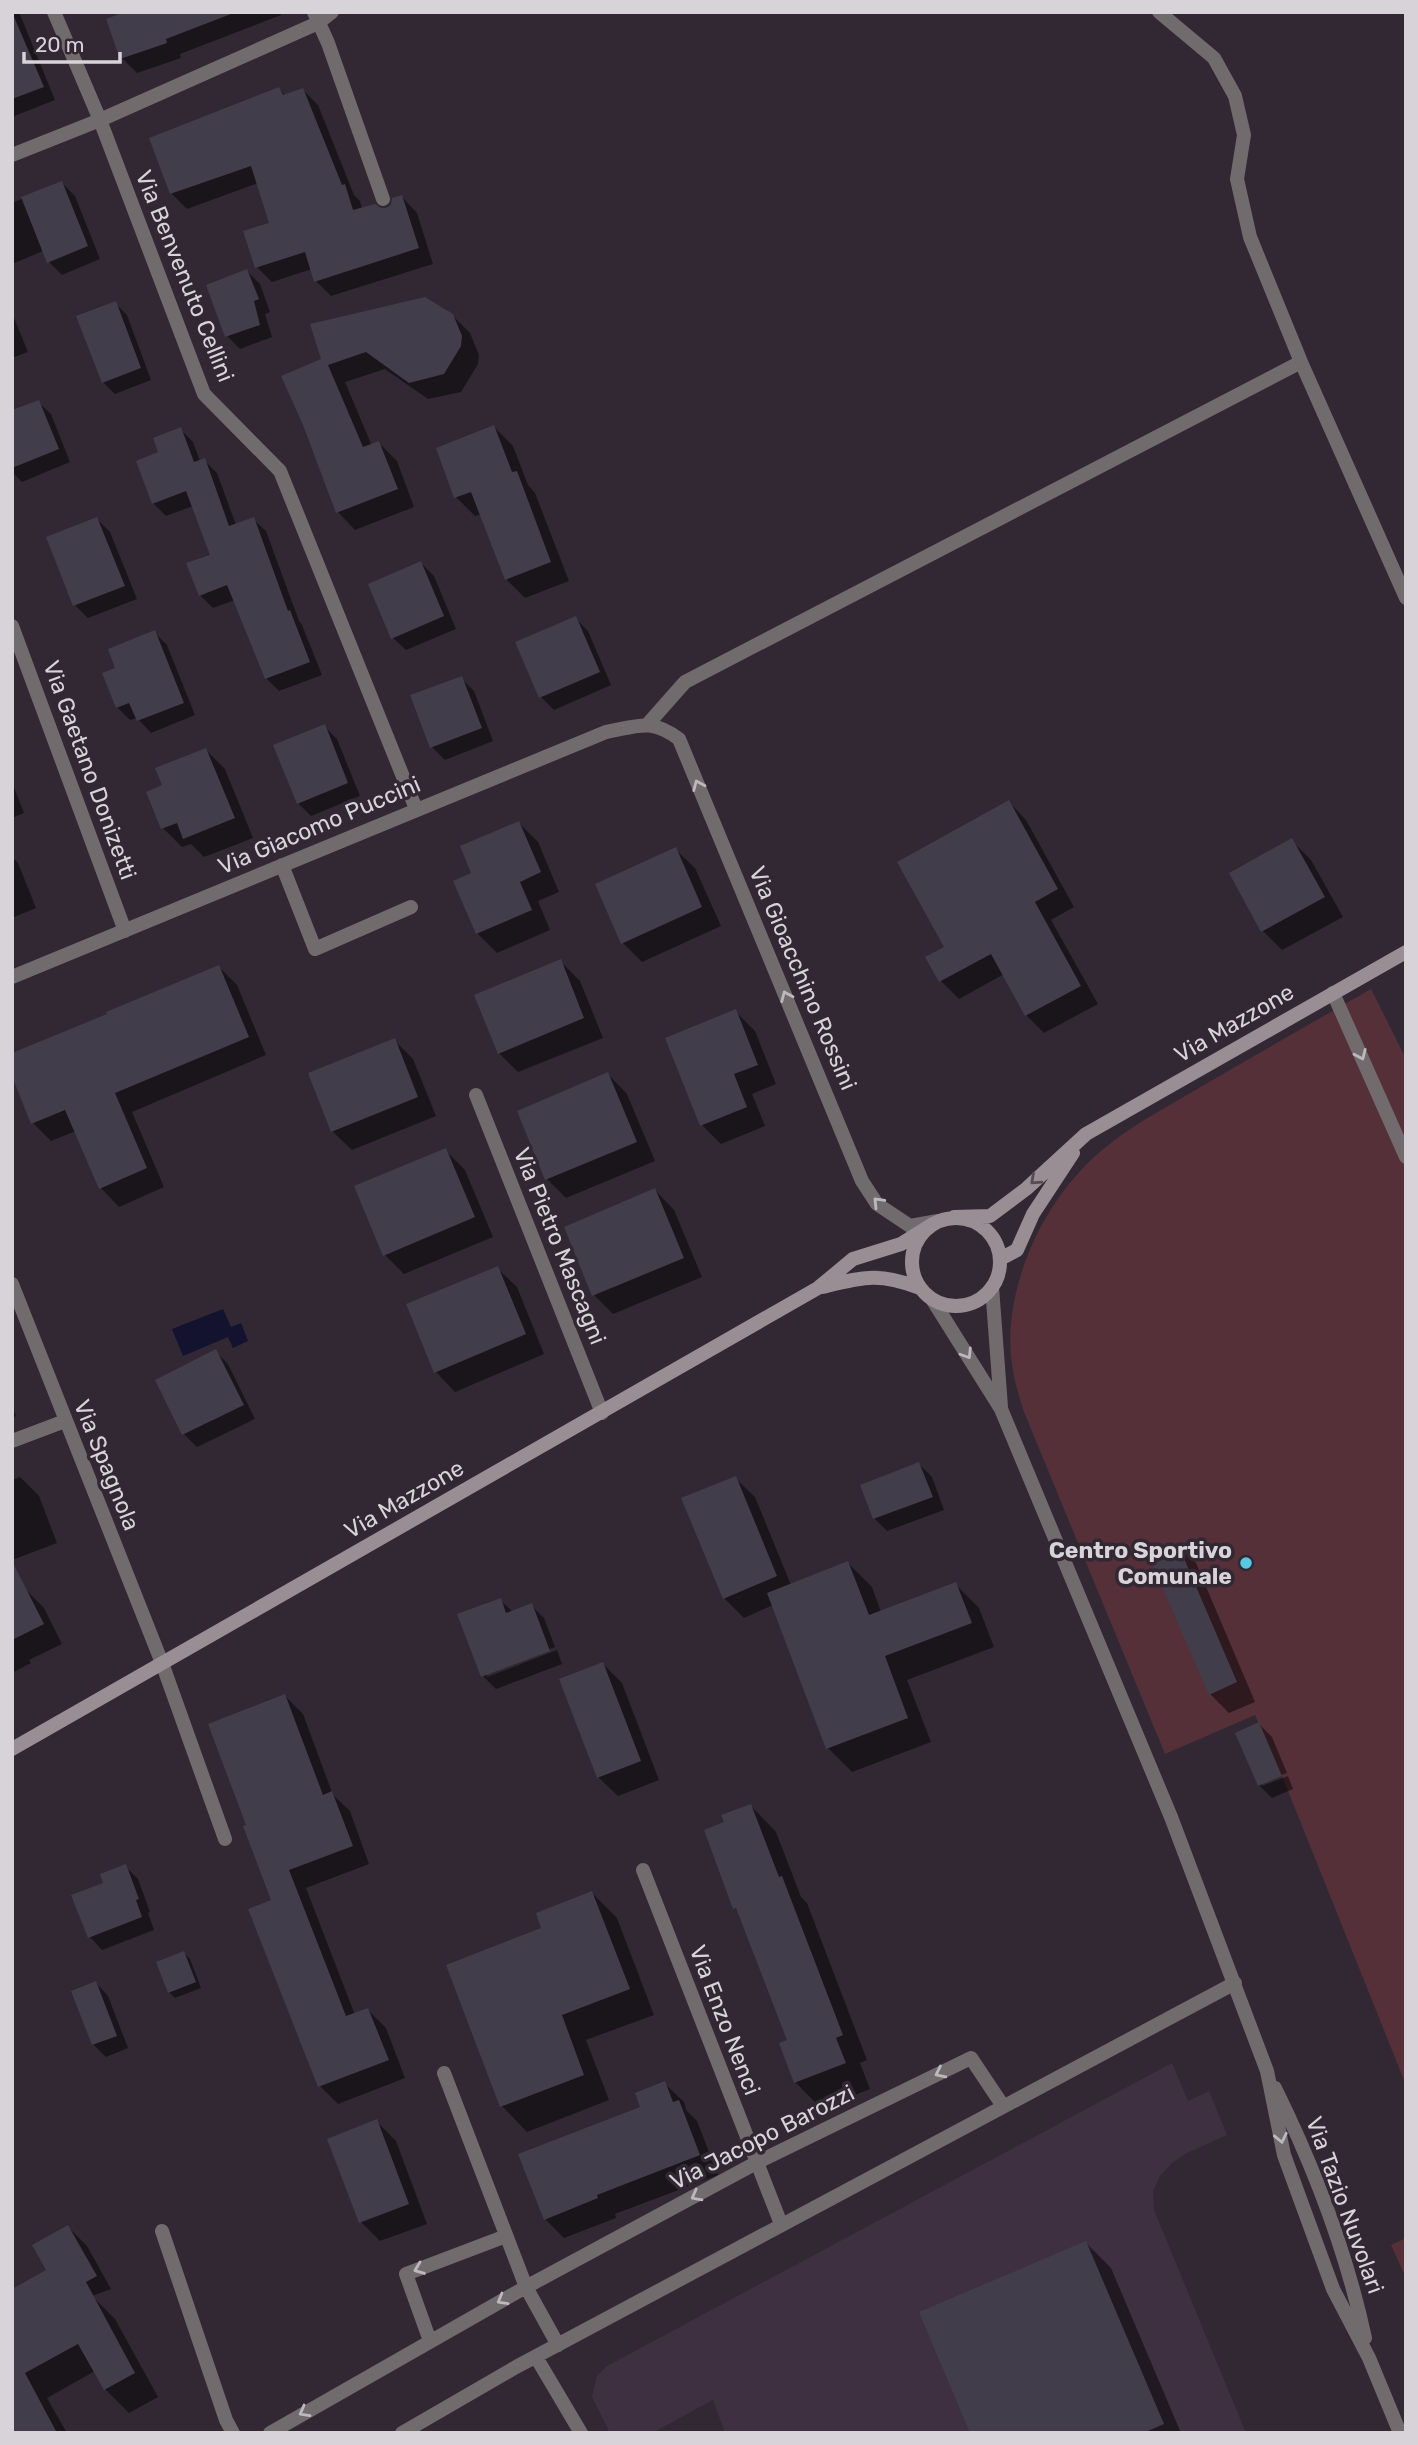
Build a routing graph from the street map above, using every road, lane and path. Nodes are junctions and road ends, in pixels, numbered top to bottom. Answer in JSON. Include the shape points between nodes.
{"nodes":[{"id":1,"x":54,"y":12,"type":"edge"},
{"id":2,"x":332,"y":12,"type":"edge"},
{"id":3,"x":1160,"y":12,"type":"edge"},
{"id":4,"x":316,"y":18,"type":"edge"},
{"id":5,"x":100,"y":120,"type":"junction"},
{"id":6,"x":12,"y":155,"type":"edge"},
{"id":7,"x":383,"y":199,"type":"dead end"},
{"id":8,"x":1301,"y":362,"type":"junction"},
{"id":9,"x":1406,"y":598,"type":"edge"},
{"id":10,"x":12,"y":626,"type":"edge"},
{"id":11,"x":647,"y":725,"type":"junction"},
{"id":12,"x":416,"y":809,"type":"junction"},
{"id":13,"x":282,"y":865,"type":"junction"},
{"id":14,"x":411,"y":907,"type":"dead end"},
{"id":15,"x":125,"y":930,"type":"junction"},
{"id":16,"x":1406,"y":952,"type":"edge"},
{"id":17,"x":12,"y":977,"type":"edge"},
{"id":18,"x":1333,"y":993,"type":"junction"},
{"id":19,"x":475,"y":1095,"type":"dead end"},
{"id":20,"x":1086,"y":1134,"type":"junction"},
{"id":21,"x":1406,"y":1157,"type":"edge"},
{"id":22,"x":954,"y":1217,"type":"junction"},
{"id":23,"x":936,"y":1222,"type":"junction"},
{"id":24,"x":1000,"y":1259,"type":"junction"},
{"id":25,"x":12,"y":1284,"type":"edge"},
{"id":26,"x":992,"y":1287,"type":"junction"},
{"id":27,"x":818,"y":1288,"type":"junction"},
{"id":28,"x":920,"y":1288,"type":"junction"},
{"id":29,"x":932,"y":1299,"type":"junction"},
{"id":30,"x":17,"y":1308,"type":"edge"},
{"id":31,"x":1001,"y":1409,"type":"junction"},
{"id":32,"x":602,"y":1413,"type":"junction"},
{"id":33,"x":65,"y":1421,"type":"junction"},
{"id":34,"x":12,"y":1441,"type":"edge"},
{"id":35,"x":162,"y":1663,"type":"junction"},
{"id":36,"x":12,"y":1749,"type":"edge"},
{"id":37,"x":225,"y":1839,"type":"dead end"},
{"id":38,"x":643,"y":1870,"type":"dead end"},
{"id":39,"x":1235,"y":1983,"type":"junction"},
{"id":40,"x":1267,"y":2071,"type":"junction"},
{"id":41,"x":444,"y":2073,"type":"dead end"},
{"id":42,"x":1003,"y":2106,"type":"junction"},
{"id":43,"x":757,"y":2163,"type":"junction"},
{"id":44,"x":781,"y":2224,"type":"junction"},
{"id":45,"x":162,"y":2231,"type":"dead end"},
{"id":46,"x":506,"y":2236,"type":"junction"},
{"id":47,"x":526,"y":2287,"type":"junction"},
{"id":48,"x":430,"y":2342,"type":"junction"},
{"id":49,"x":558,"y":2344,"type":"junction"},
{"id":50,"x":536,"y":2357,"type":"junction"},
{"id":51,"x":1369,"y":2358,"type":"junction"},
{"id":52,"x":233,"y":2433,"type":"edge"},
{"id":53,"x":270,"y":2433,"type":"edge"},
{"id":54,"x":402,"y":2433,"type":"edge"},
{"id":55,"x":581,"y":2433,"type":"edge"},
{"id":56,"x":1400,"y":2433,"type":"edge"}],
"edges":[{"from":1,"to":5,"type":"street","name":"Via Benvenuto Cellini"},
{"from":2,"to":4,"type":"street"},
{"from":3,"to":8,"type":"street","via":[[1214,58],[1235,96],[1244,135],[1237,179],[1250,237]]},
{"from":4,"to":5,"type":"street"},
{"from":4,"to":7,"type":"street"},
{"from":5,"to":6,"type":"street"},
{"from":5,"to":12,"type":"street","name":"Via Benvenuto Cellini","via":[[204,394],[280,471]]},
{"from":8,"to":9,"type":"street"},
{"from":8,"to":11,"type":"street","via":[[685,682]]},
{"from":10,"to":15,"type":"street","name":"Via Gaetano Donizetti"},
{"from":11,"to":12,"type":"street","name":"Via Giacomo Puccini","via":[[606,732]]},
{"from":23,"to":11,"type":"street","name":"Via Gioacchino Rossini","one_way":true,"via":[[909,1226],[877,1204],[862,1181],[679,739],[662,726]]},
{"from":12,"to":13,"type":"street","name":"Via Giacomo Puccini"},
{"from":13,"to":14,"type":"street","via":[[315,949]]},
{"from":13,"to":15,"type":"street","name":"Via Giacomo Puccini"},
{"from":15,"to":17,"type":"street","name":"Via Giacomo Puccini"},
{"from":16,"to":18,"type":"main road","name":"Via Mazzone"},
{"from":18,"to":20,"type":"main road","name":"Via Mazzone"},
{"from":18,"to":21,"type":"street","one_way":true},
{"from":19,"to":32,"type":"street","name":"Via Pietro Mascagni"},
{"from":20,"to":22,"type":"main road","name":"Via Mazzone","one_way":true,"via":[[990,1216]]},
{"from":20,"to":24,"type":"main road","name":"Via Mazzone","via":[[1033,1214],[1017,1250]]},
{"from":22,"to":23,"type":"main road","name":"Via Mazzone"},
{"from":22,"to":24,"type":"main road","via":[[980,1224],[997,1245]]},
{"from":23,"to":27,"type":"main road","name":"Via Mazzone","via":[[901,1244],[853,1259]]},
{"from":23,"to":28,"type":"main road","via":[[914,1245],[913,1275]]},
{"from":24,"to":26,"type":"main road","name":"Via Mazzone"},
{"from":25,"to":30,"type":"street","name":"Via Spagnola"},
{"from":26,"to":29,"type":"main road","via":[[983,1297],[958,1306]]},
{"from":26,"to":31,"type":"street"},
{"from":27,"to":28,"type":"main road","name":"Via Mazzone","via":[[867,1276]]},
{"from":27,"to":32,"type":"main road","name":"Via Mazzone"},
{"from":28,"to":29,"type":"main road","name":"Via Mazzone"},
{"from":29,"to":31,"type":"street","one_way":true},
{"from":30,"to":33,"type":"street","name":"Via Spagnola"},
{"from":31,"to":39,"type":"street"},
{"from":32,"to":35,"type":"main road","name":"Via Mazzone"},
{"from":33,"to":34,"type":"street"},
{"from":33,"to":35,"type":"street","name":"Via Spagnola"},
{"from":35,"to":36,"type":"main road","name":"Via Mazzone"},
{"from":35,"to":37,"type":"street","name":"Via Spagnola"},
{"from":38,"to":43,"type":"street","name":"Via Enzo Nenci"},
{"from":39,"to":40,"type":"street"},
{"from":39,"to":42,"type":"street"},
{"from":40,"to":51,"type":"street","name":"Via Tazio Nuvolari","via":[[1319,2187],[1352,2280]]},
{"from":40,"to":51,"type":"street","one_way":true,"via":[[1284,2155],[1333,2289]]},
{"from":41,"to":46,"type":"street"},
{"from":42,"to":43,"type":"street","name":"Via Jacopo Barozzi","one_way":true,"via":[[971,2058]]},
{"from":42,"to":44,"type":"street"},
{"from":43,"to":44,"type":"street","name":"Via Enzo Nenci"},
{"from":43,"to":47,"type":"street","name":"Via Jacopo Barozzi","one_way":true},
{"from":44,"to":49,"type":"street"},
{"from":45,"to":52,"type":"street"},
{"from":46,"to":47,"type":"street"},
{"from":46,"to":48,"type":"street","one_way":true,"via":[[406,2274]]},
{"from":47,"to":48,"type":"street","name":"Via Jacopo Barozzi","one_way":true},
{"from":47,"to":49,"type":"street"},
{"from":48,"to":53,"type":"street","name":"Via Jacopo Barozzi","one_way":true},
{"from":49,"to":50,"type":"street"},
{"from":50,"to":54,"type":"street"},
{"from":50,"to":55,"type":"street"},
{"from":51,"to":56,"type":"street"}]}
